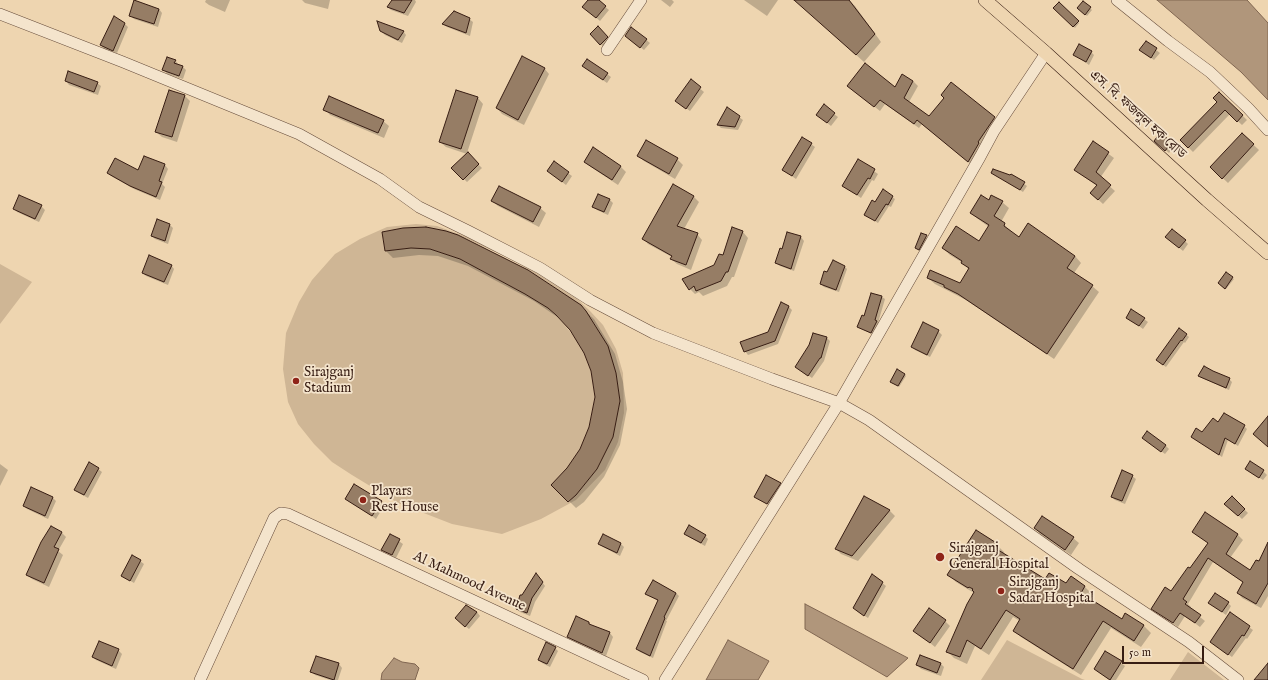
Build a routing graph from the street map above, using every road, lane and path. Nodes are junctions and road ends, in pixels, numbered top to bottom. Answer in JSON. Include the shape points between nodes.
{"nodes":[{"id":1,"x":641,"y":0,"type":"edge"},
{"id":2,"x":985,"y":0,"type":"edge"},
{"id":3,"x":1117,"y":0,"type":"edge"},
{"id":4,"x":0,"y":14,"type":"edge"},
{"id":5,"x":608,"y":50,"type":"dead end"},
{"id":6,"x":1046,"y":53,"type":"junction"},
{"id":7,"x":1268,"y":130,"type":"edge"},
{"id":8,"x":1268,"y":253,"type":"edge"},
{"id":9,"x":839,"y":403,"type":"junction"},
{"id":10,"x":200,"y":680,"type":"edge"},
{"id":11,"x":643,"y":680,"type":"edge"},
{"id":12,"x":665,"y":680,"type":"edge"},
{"id":13,"x":1238,"y":680,"type":"edge"}],
"edges":[{"from":1,"to":5,"type":"street"},
{"from":2,"to":6,"type":"main road","name":"এস. বি. ফজলুল হক রোড"},
{"from":3,"to":7,"type":"street","via":[[1210,72]]},
{"from":4,"to":9,"type":"street","via":[[299,134],[380,179],[419,207],[540,268],[590,300],[653,333]]},
{"from":6,"to":8,"type":"main road","name":"এস. বি. ফজলুল হক রোড"},
{"from":6,"to":9,"type":"street","via":[[994,131]]},
{"from":9,"to":12,"type":"street"},
{"from":9,"to":13,"type":"street","via":[[869,420],[1079,569],[1189,642]]},
{"from":10,"to":11,"type":"street","name":"Al Mahmood Avenue","via":[[274,518],[281,513],[288,514]]}]}
